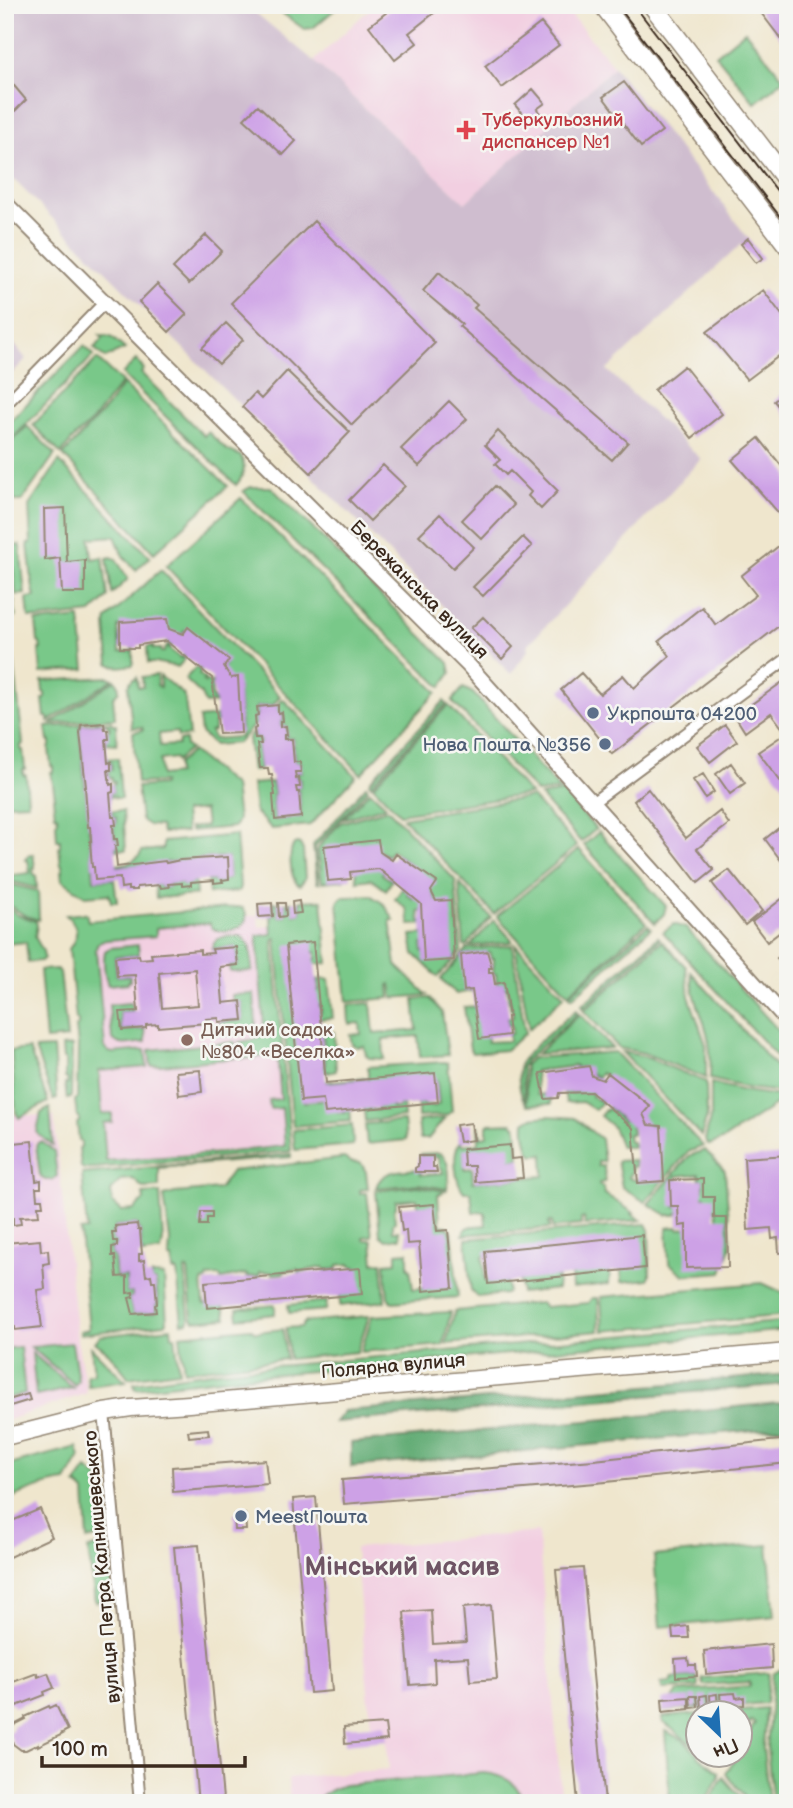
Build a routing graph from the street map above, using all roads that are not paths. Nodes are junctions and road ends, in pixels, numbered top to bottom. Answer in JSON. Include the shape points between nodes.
{"nodes":[{"id":1,"x":603,"y":5,"type":"edge"},
{"id":2,"x":652,"y":5,"type":"edge"},
{"id":3,"x":788,"y":182,"type":"edge"},
{"id":4,"x":5,"y":203,"type":"edge"},
{"id":5,"x":788,"y":246,"type":"edge"},
{"id":6,"x":105,"y":302,"type":"junction"},
{"id":7,"x":5,"y":405,"type":"edge"},
{"id":8,"x":788,"y":658,"type":"edge"},
{"id":9,"x":592,"y":803,"type":"junction"},
{"id":10,"x":788,"y":1021,"type":"edge"},
{"id":11,"x":788,"y":1352,"type":"edge"},
{"id":12,"x":104,"y":1412,"type":"junction"},
{"id":13,"x":5,"y":1437,"type":"edge"},
{"id":14,"x":140,"y":1803,"type":"edge"}],
"edges":[{"from":1,"to":5,"type":"main road"},
{"from":2,"to":3,"type":"main road"},
{"from":4,"to":6,"type":"street","name":"Бережанська вулиця"},
{"from":6,"to":7,"type":"street"},
{"from":6,"to":9,"type":"street","name":"Бережанська вулиця","via":[[470,666]]},
{"from":8,"to":9,"type":"street"},
{"from":9,"to":10,"type":"street","name":"Бережанська вулиця"},
{"from":11,"to":12,"type":"main road","name":"Полярна вулиця"},
{"from":12,"to":13,"type":"main road","name":"Полярна вулиця"},
{"from":12,"to":14,"type":"street","name":"вулиця Петра Калнишевського"}]}
